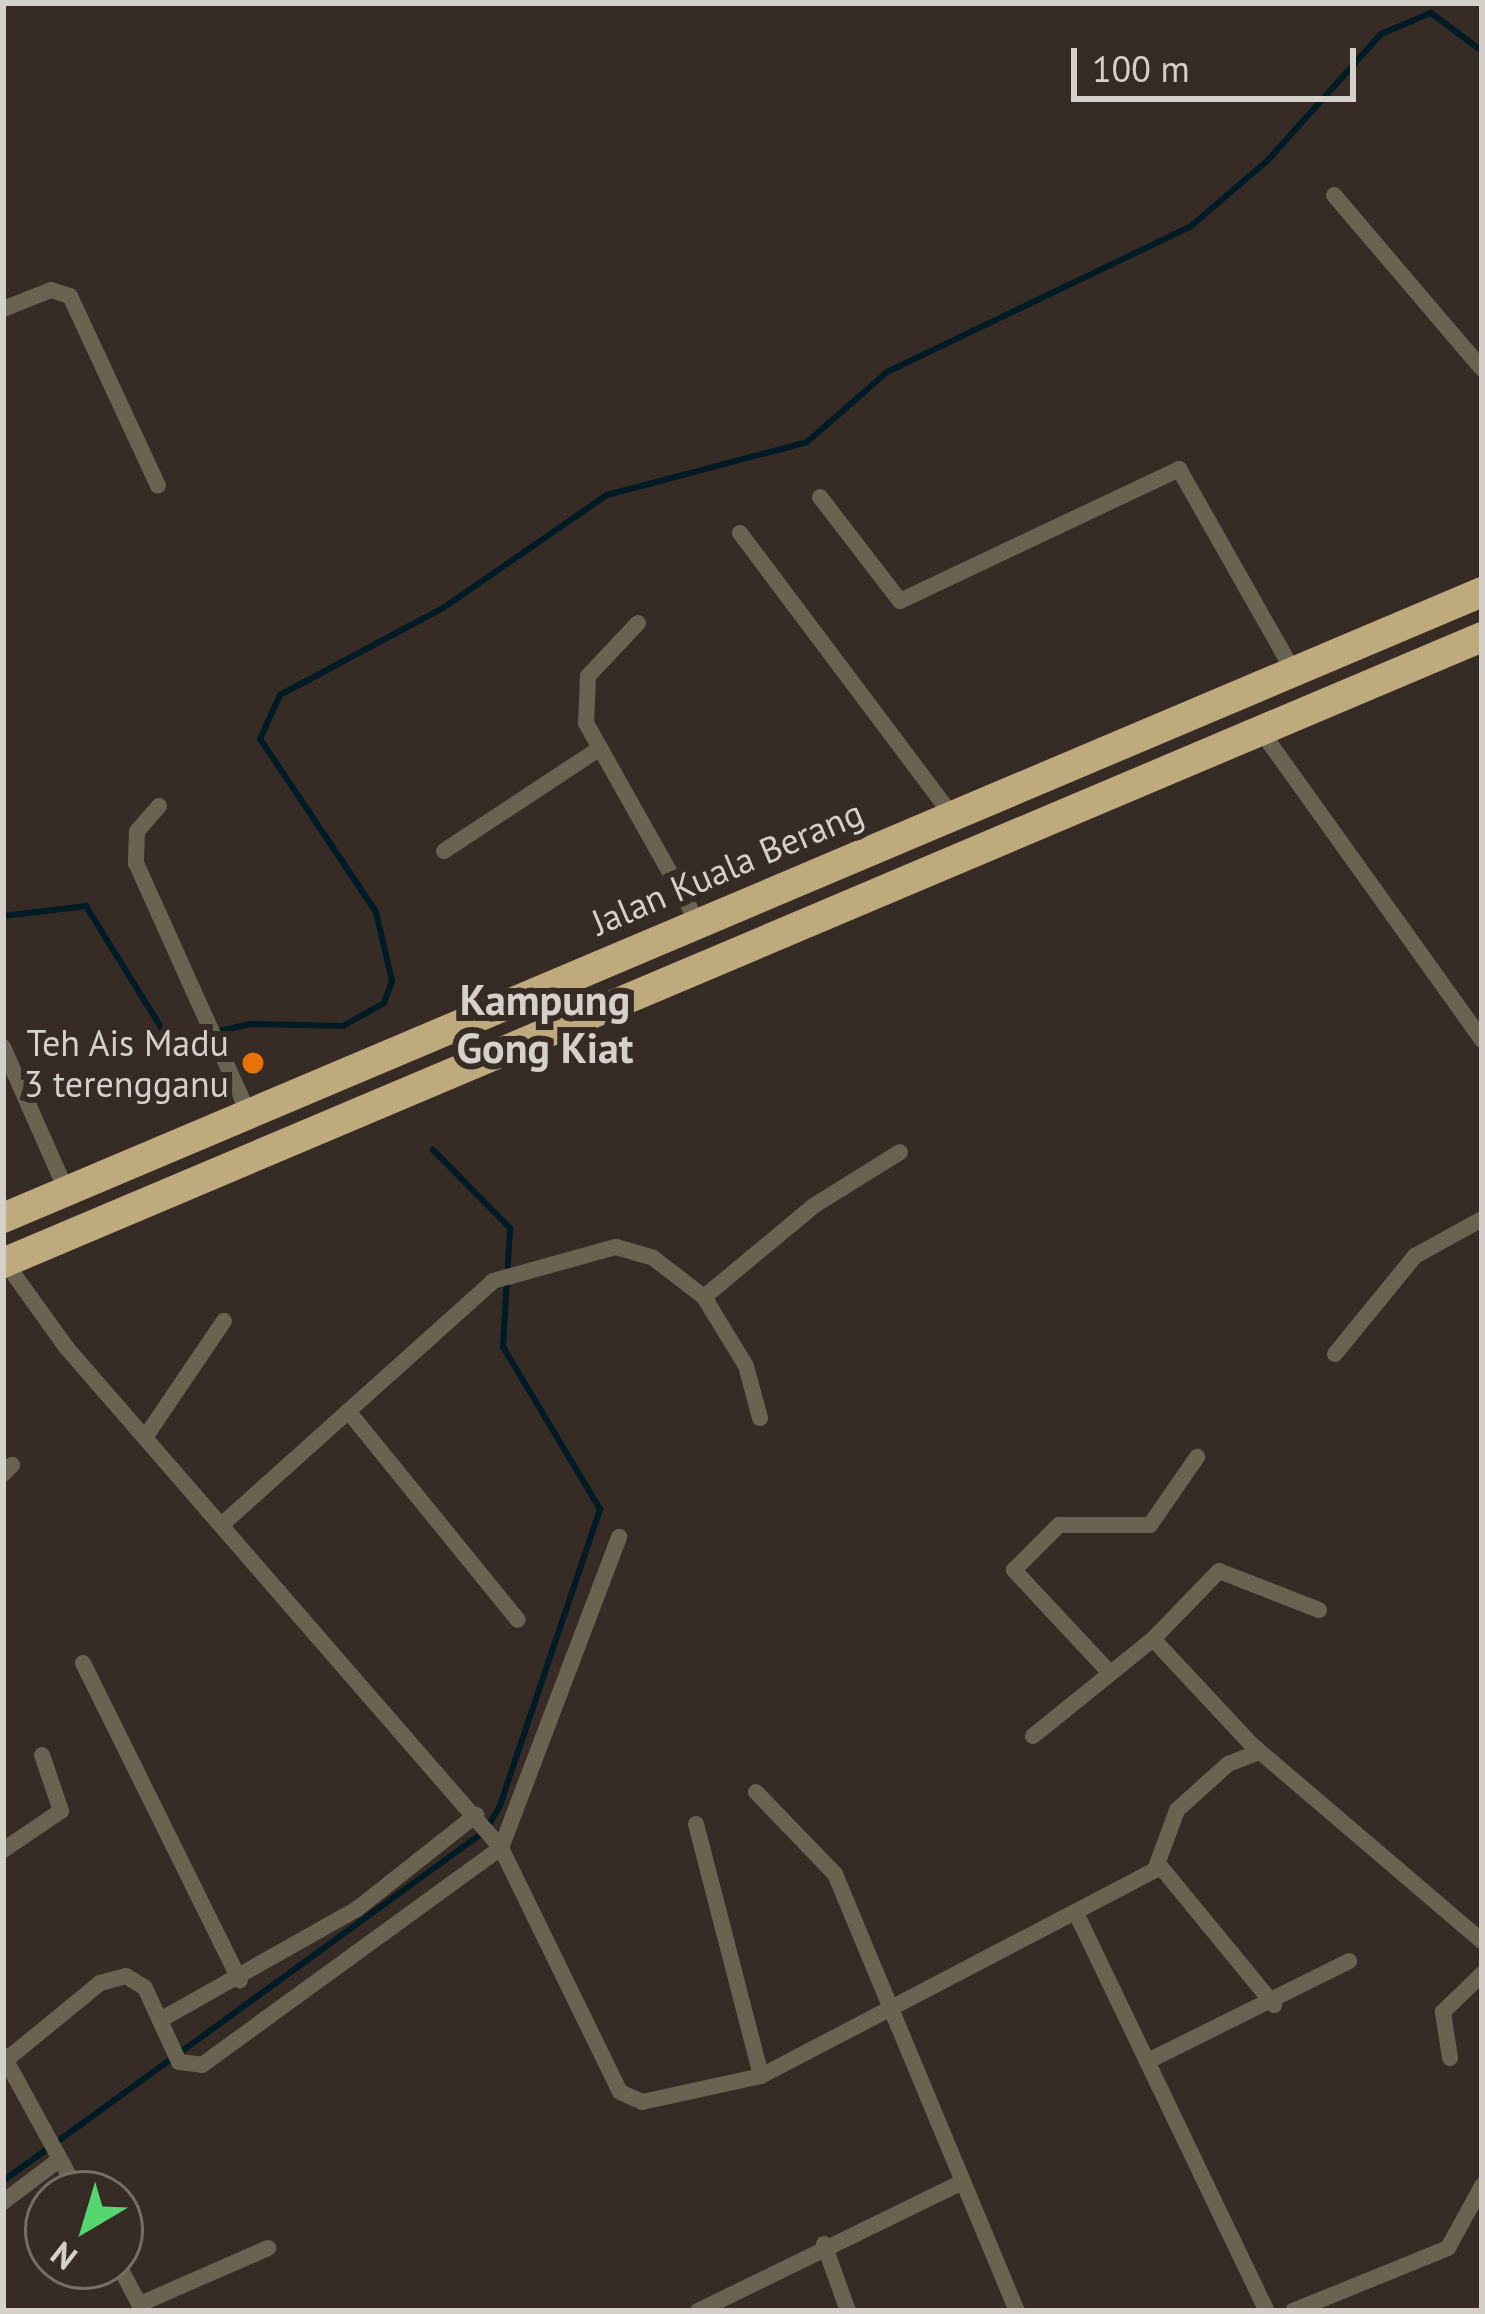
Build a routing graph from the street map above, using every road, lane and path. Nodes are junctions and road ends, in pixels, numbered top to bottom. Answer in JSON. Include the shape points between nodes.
{"nodes":[{"id":1,"x":1334,"y":195,"type":"dead end"},
{"id":2,"x":3,"y":309,"type":"edge"},
{"id":3,"x":1482,"y":369,"type":"edge"},
{"id":4,"x":158,"y":486,"type":"dead end"},
{"id":5,"x":820,"y":497,"type":"dead end"},
{"id":6,"x":740,"y":532,"type":"dead end"},
{"id":7,"x":1482,"y":592,"type":"edge"},
{"id":8,"x":638,"y":623,"type":"dead end"},
{"id":9,"x":1482,"y":637,"type":"edge"},
{"id":10,"x":1294,"y":672,"type":"junction"},
{"id":11,"x":1261,"y":731,"type":"junction"},
{"id":12,"x":600,"y":748,"type":"junction"},
{"id":13,"x":160,"y":806,"type":"dead end"},
{"id":14,"x":952,"y":815,"type":"junction"},
{"id":15,"x":1001,"y":839,"type":"junction"},
{"id":16,"x":444,"y":851,"type":"dead end"},
{"id":17,"x":698,"y":921,"type":"junction"},
{"id":18,"x":1482,"y":1040,"type":"edge"},
{"id":19,"x":3,"y":1047,"type":"edge"},
{"id":20,"x":249,"y":1114,"type":"junction"},
{"id":21,"x":900,"y":1152,"type":"dead end"},
{"id":22,"x":67,"y":1192,"type":"junction"},
{"id":23,"x":3,"y":1218,"type":"edge"},
{"id":24,"x":1482,"y":1219,"type":"edge"},
{"id":25,"x":4,"y":1262,"type":"edge"},
{"id":26,"x":704,"y":1297,"type":"junction"},
{"id":27,"x":224,"y":1321,"type":"dead end"},
{"id":28,"x":1335,"y":1354,"type":"dead end"},
{"id":29,"x":348,"y":1411,"type":"junction"},
{"id":30,"x":760,"y":1418,"type":"dead end"},
{"id":31,"x":146,"y":1436,"type":"junction"},
{"id":32,"x":1197,"y":1456,"type":"dead end"},
{"id":33,"x":227,"y":1520,"type":"junction"},
{"id":34,"x":620,"y":1537,"type":"dead end"},
{"id":35,"x":1319,"y":1610,"type":"dead end"},
{"id":36,"x":518,"y":1620,"type":"dead end"},
{"id":37,"x":1153,"y":1640,"type":"junction"},
{"id":38,"x":83,"y":1663,"type":"dead end"},
{"id":39,"x":1110,"y":1673,"type":"junction"},
{"id":40,"x":1033,"y":1736,"type":"dead end"},
{"id":41,"x":1260,"y":1752,"type":"junction"},
{"id":42,"x":42,"y":1755,"type":"dead end"},
{"id":43,"x":756,"y":1792,"type":"dead end"},
{"id":44,"x":478,"y":1818,"type":"junction"},
{"id":45,"x":696,"y":1824,"type":"dead end"},
{"id":46,"x":499,"y":1844,"type":"junction"},
{"id":47,"x":3,"y":1850,"type":"edge"},
{"id":48,"x":1160,"y":1866,"type":"junction"},
{"id":49,"x":1077,"y":1916,"type":"junction"},
{"id":50,"x":1482,"y":1941,"type":"edge"},
{"id":51,"x":1348,"y":1961,"type":"dead end"},
{"id":52,"x":1482,"y":1974,"type":"edge"},
{"id":53,"x":240,"y":1980,"type":"junction"},
{"id":54,"x":1274,"y":2005,"type":"junction"},
{"id":55,"x":886,"y":2012,"type":"junction"},
{"id":56,"x":160,"y":2020,"type":"junction"},
{"id":57,"x":5,"y":2057,"type":"edge"},
{"id":58,"x":1450,"y":2058,"type":"dead end"},
{"id":59,"x":1152,"y":2059,"type":"junction"},
{"id":60,"x":761,"y":2076,"type":"junction"},
{"id":61,"x":53,"y":2150,"type":"junction"},
{"id":62,"x":65,"y":2170,"type":"edge"},
{"id":63,"x":958,"y":2184,"type":"junction"},
{"id":64,"x":1482,"y":2186,"type":"edge"},
{"id":65,"x":3,"y":2202,"type":"edge"},
{"id":66,"x":824,"y":2244,"type":"junction"},
{"id":67,"x":268,"y":2248,"type":"dead end"},
{"id":68,"x":141,"y":2307,"type":"edge"},
{"id":69,"x":698,"y":2311,"type":"edge"},
{"id":70,"x":848,"y":2311,"type":"edge"},
{"id":71,"x":1017,"y":2311,"type":"edge"},
{"id":72,"x":1267,"y":2311,"type":"edge"},
{"id":73,"x":1293,"y":2311,"type":"edge"}],
"edges":[{"from":1,"to":3,"type":"street"},
{"from":2,"to":4,"type":"street","via":[[51,290],[70,296]]},
{"from":5,"to":10,"type":"street","via":[[900,602],[1179,469]]},
{"from":6,"to":14,"type":"street"},
{"from":7,"to":10,"type":"highway","name":"Jalan Kuala Berang"},
{"from":8,"to":12,"type":"street","via":[[584,686]]},
{"from":9,"to":11,"type":"highway"},
{"from":10,"to":14,"type":"highway","name":"Jalan Kuala Berang"},
{"from":11,"to":15,"type":"highway"},
{"from":11,"to":18,"type":"street"},
{"from":12,"to":16,"type":"street"},
{"from":12,"to":17,"type":"street"},
{"from":13,"to":20,"type":"street","via":[[137,830],[136,863]]},
{"from":14,"to":15,"type":"highway","via":[[966,835]]},
{"from":14,"to":17,"type":"highway","name":"Jalan Kuala Berang"},
{"from":15,"to":25,"type":"highway"},
{"from":17,"to":20,"type":"highway","name":"Jalan Kuala Berang"},
{"from":19,"to":22,"type":"street"},
{"from":20,"to":22,"type":"highway","name":"Jalan Kuala Berang"},
{"from":21,"to":26,"type":"street","via":[[814,1205]]},
{"from":22,"to":23,"type":"highway","name":"Jalan Kuala Berang"},
{"from":24,"to":28,"type":"street","via":[[1415,1256]]},
{"from":25,"to":31,"type":"street"},
{"from":26,"to":29,"type":"street","via":[[635,1248],[493,1281]]},
{"from":26,"to":30,"type":"street","via":[[746,1366]]},
{"from":27,"to":31,"type":"street"},
{"from":29,"to":33,"type":"street"},
{"from":29,"to":36,"type":"street"},
{"from":31,"to":33,"type":"street"},
{"from":32,"to":39,"type":"street","via":[[1150,1525],[1059,1525],[1014,1570]]},
{"from":33,"to":44,"type":"street"},
{"from":34,"to":46,"type":"street"},
{"from":35,"to":37,"type":"street","via":[[1220,1571]]},
{"from":37,"to":39,"type":"street"},
{"from":37,"to":41,"type":"street"},
{"from":38,"to":53,"type":"street"},
{"from":39,"to":40,"type":"street"},
{"from":41,"to":48,"type":"street","via":[[1228,1764],[1177,1810]]},
{"from":41,"to":50,"type":"street"},
{"from":42,"to":47,"type":"street","via":[[61,1811]]},
{"from":43,"to":55,"type":"street","via":[[825,1857]]},
{"from":44,"to":46,"type":"street"},
{"from":44,"to":53,"type":"street","via":[[357,1909]]},
{"from":45,"to":60,"type":"street"},
{"from":46,"to":56,"type":"street","via":[[188,2067]]},
{"from":46,"to":60,"type":"street","via":[[620,2092],[642,2102]]},
{"from":48,"to":49,"type":"street"},
{"from":48,"to":54,"type":"street"},
{"from":49,"to":55,"type":"street"},
{"from":49,"to":59,"type":"street"},
{"from":51,"to":54,"type":"street"},
{"from":52,"to":58,"type":"street","via":[[1443,2012]]},
{"from":53,"to":56,"type":"street"},
{"from":54,"to":59,"type":"street"},
{"from":55,"to":60,"type":"street"},
{"from":55,"to":63,"type":"street"},
{"from":56,"to":57,"type":"street","via":[[140,1982],[114,1977]]},
{"from":57,"to":61,"type":"street"},
{"from":59,"to":72,"type":"street"},
{"from":61,"to":62,"type":"street"},
{"from":61,"to":65,"type":"street"},
{"from":63,"to":66,"type":"street"},
{"from":63,"to":71,"type":"street"},
{"from":64,"to":73,"type":"street","via":[[1448,2248]]},
{"from":66,"to":69,"type":"street"},
{"from":66,"to":70,"type":"street"},
{"from":67,"to":68,"type":"street"}]}
